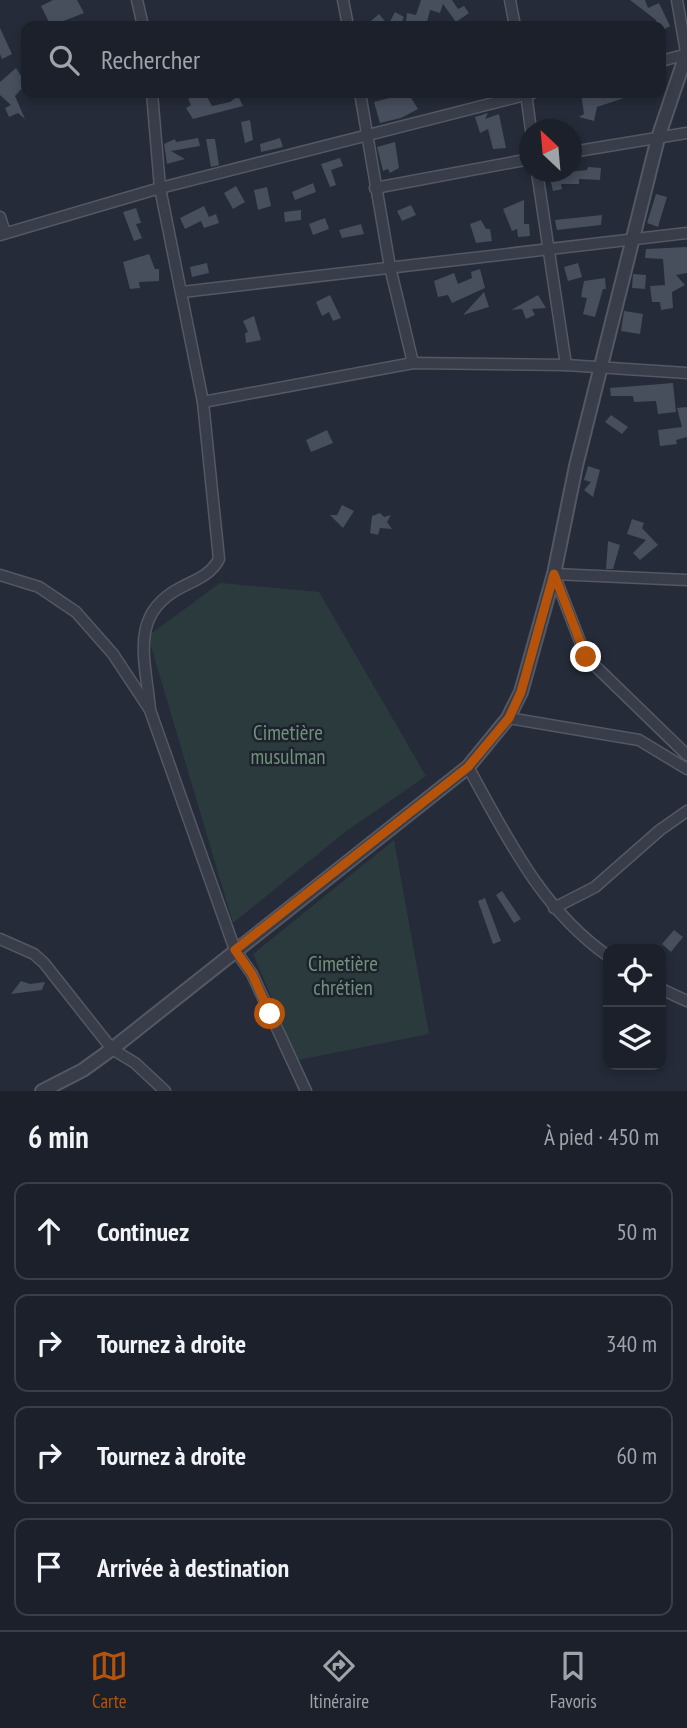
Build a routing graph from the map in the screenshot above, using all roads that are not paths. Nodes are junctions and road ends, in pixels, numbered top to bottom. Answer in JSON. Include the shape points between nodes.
{"nodes":[{"id":1,"x":137,"y":0,"type":"edge"},
{"id":2,"x":343,"y":0,"type":"edge"},
{"id":3,"x":510,"y":0,"type":"edge"},
{"id":4,"x":677,"y":0,"type":"edge"},
{"id":5,"x":142,"y":21,"type":"edge"},
{"id":6,"x":347,"y":21,"type":"edge"},
{"id":7,"x":514,"y":21,"type":"edge"},
{"id":8,"x":687,"y":55,"type":"edge"},
{"id":9,"x":666,"y":60,"type":"edge"},
{"id":10,"x":152,"y":98,"type":"edge"},
{"id":11,"x":361,"y":98,"type":"edge"},
{"id":12,"x":509,"y":98,"type":"edge"},
{"id":13,"x":528,"y":98,"type":"edge"},
{"id":14,"x":530,"y":119,"type":"edge"},
{"id":15,"x":687,"y":133,"type":"edge"},
{"id":16,"x":367,"y":136,"type":"junction"},
{"id":17,"x":658,"y":138,"type":"junction"},
{"id":18,"x":582,"y":150,"type":"edge"},
{"id":19,"x":519,"y":161,"type":"edge"},
{"id":20,"x":539,"y":182,"type":"edge"},
{"id":21,"x":160,"y":188,"type":"junction"},
{"id":22,"x":374,"y":188,"type":"junction"},
{"id":23,"x":0,"y":217,"type":"edge"},
{"id":24,"x":687,"y":233,"type":"edge"},
{"id":25,"x":3,"y":234,"type":"edge"},
{"id":26,"x":632,"y":241,"type":"junction"},
{"id":27,"x":549,"y":248,"type":"junction"},
{"id":28,"x":390,"y":267,"type":"junction"},
{"id":29,"x":182,"y":292,"type":"junction"},
{"id":30,"x":413,"y":363,"type":"junction"},
{"id":31,"x":566,"y":365,"type":"junction"},
{"id":32,"x":601,"y":368,"type":"junction"},
{"id":33,"x":687,"y":373,"type":"edge"},
{"id":34,"x":203,"y":402,"type":"junction"},
{"id":35,"x":554,"y":574,"type":"junction"},
{"id":36,"x":0,"y":575,"type":"edge"},
{"id":37,"x":687,"y":580,"type":"edge"},
{"id":38,"x":150,"y":710,"type":"junction"},
{"id":39,"x":509,"y":718,"type":"junction"},
{"id":40,"x":687,"y":755,"type":"edge"},
{"id":41,"x":468,"y":767,"type":"junction"},
{"id":42,"x":687,"y":769,"type":"edge"},
{"id":43,"x":687,"y":811,"type":"edge"},
{"id":44,"x":554,"y":908,"type":"junction"},
{"id":45,"x":0,"y":939,"type":"edge"},
{"id":46,"x":235,"y":950,"type":"junction"},
{"id":47,"x":603,"y":952,"type":"edge"},
{"id":48,"x":666,"y":991,"type":"edge"},
{"id":49,"x":687,"y":1000,"type":"edge"},
{"id":50,"x":112,"y":1049,"type":"junction"},
{"id":51,"x":42,"y":1091,"type":"edge"},
{"id":52,"x":165,"y":1091,"type":"edge"},
{"id":53,"x":306,"y":1091,"type":"edge"}],
"edges":[{"from":1,"to":5,"type":"street"},
{"from":2,"to":6,"type":"street"},
{"from":3,"to":7,"type":"street"},
{"from":4,"to":8,"type":"street"},
{"from":8,"to":9,"type":"street"},
{"from":8,"to":17,"type":"street"},
{"from":10,"to":21,"type":"street"},
{"from":11,"to":16,"type":"street"},
{"from":12,"to":16,"type":"street"},
{"from":13,"to":14,"type":"street"},
{"from":15,"to":17,"type":"street"},
{"from":16,"to":21,"type":"street"},
{"from":16,"to":22,"type":"street"},
{"from":17,"to":18,"type":"street"},
{"from":17,"to":26,"type":"street"},
{"from":19,"to":22,"type":"street"},
{"from":20,"to":27,"type":"street"},
{"from":21,"to":25,"type":"street"},
{"from":21,"to":29,"type":"street"},
{"from":22,"to":28,"type":"street"},
{"from":23,"to":25,"type":"street"},
{"from":24,"to":26,"type":"street"},
{"from":26,"to":27,"type":"street"},
{"from":26,"to":32,"type":"street"},
{"from":27,"to":28,"type":"street"},
{"from":27,"to":31,"type":"street"},
{"from":28,"to":29,"type":"street"},
{"from":28,"to":30,"type":"street"},
{"from":29,"to":34,"type":"street"},
{"from":30,"to":31,"type":"street"},
{"from":30,"to":34,"type":"street"},
{"from":31,"to":32,"type":"street"},
{"from":32,"to":33,"type":"street"},
{"from":32,"to":35,"type":"street"},
{"from":34,"to":38,"type":"street","via":[[219,559],[205,575],[166,595],[147,617],[143,640]]},
{"from":35,"to":37,"type":"street"},
{"from":35,"to":39,"type":"street","via":[[521,692]]},
{"from":35,"to":40,"type":"street","via":[[586,657]]},
{"from":36,"to":38,"type":"street","via":[[39,587],[76,612],[113,654]]},
{"from":38,"to":46,"type":"street"},
{"from":39,"to":41,"type":"street"},
{"from":39,"to":42,"type":"street","via":[[639,740]]},
{"from":41,"to":44,"type":"street","via":[[523,865]]},
{"from":41,"to":46,"type":"street"},
{"from":43,"to":44,"type":"street","via":[[595,887]]},
{"from":44,"to":47,"type":"street"},
{"from":45,"to":50,"type":"street","via":[[44,962]]},
{"from":46,"to":50,"type":"street"},
{"from":46,"to":53,"type":"street","via":[[252,974]]},
{"from":48,"to":49,"type":"street"},
{"from":50,"to":51,"type":"street"},
{"from":50,"to":52,"type":"street"}]}
